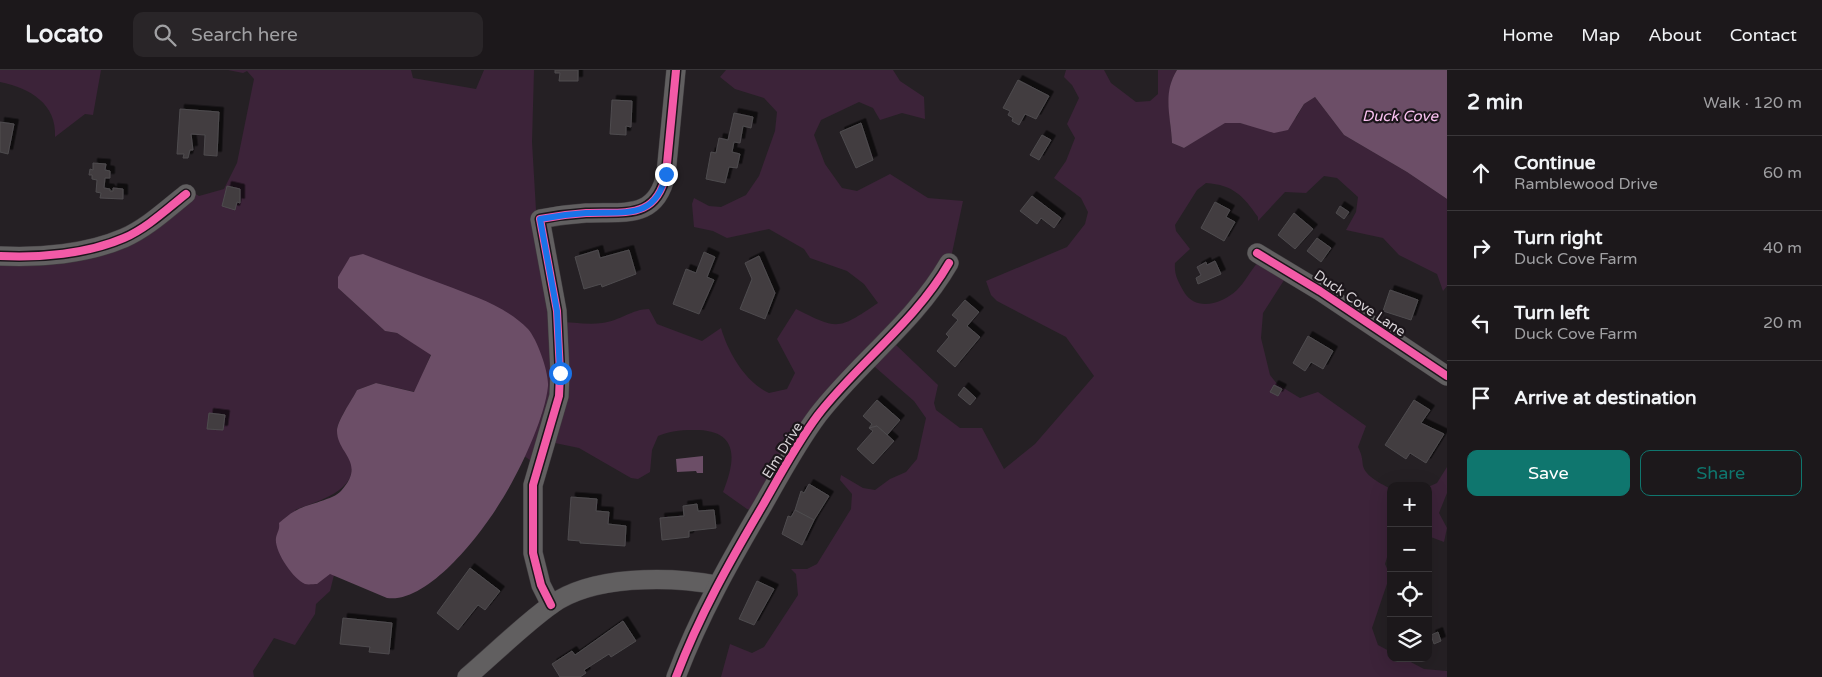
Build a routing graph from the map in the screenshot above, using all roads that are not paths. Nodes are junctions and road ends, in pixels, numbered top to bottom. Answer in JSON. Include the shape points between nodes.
{"nodes":[{"id":1,"x":676,"y":70,"type":"edge"},
{"id":2,"x":186,"y":194,"type":"dead end"},
{"id":3,"x":1257,"y":253,"type":"dead end"},
{"id":4,"x":0,"y":256,"type":"edge"},
{"id":5,"x":949,"y":263,"type":"dead end"},
{"id":6,"x":1447,"y":376,"type":"edge"},
{"id":7,"x":717,"y":585,"type":"junction"},
{"id":8,"x":551,"y":605,"type":"junction"},
{"id":9,"x":467,"y":677,"type":"edge"},
{"id":10,"x":676,"y":677,"type":"edge"}],
"edges":[{"from":1,"to":8,"type":"street","via":[[666,174],[663,188],[651,204],[635,213],[586,213],[540,219],[557,311],[560,373],[558,403],[533,485],[532,544],[541,585]]},
{"from":2,"to":4,"type":"street","via":[[156,219],[125,238],[85,250]]},
{"from":3,"to":6,"type":"street","name":"Duck Cove Lane"},
{"from":5,"to":7,"type":"street","name":"Elm Drive","via":[[936,286],[818,415]]},
{"from":7,"to":8,"type":"street","via":[[689,580],[612,584],[577,591]]},
{"from":7,"to":10,"type":"street","name":"Elm Drive"},
{"from":8,"to":9,"type":"street"}]}
